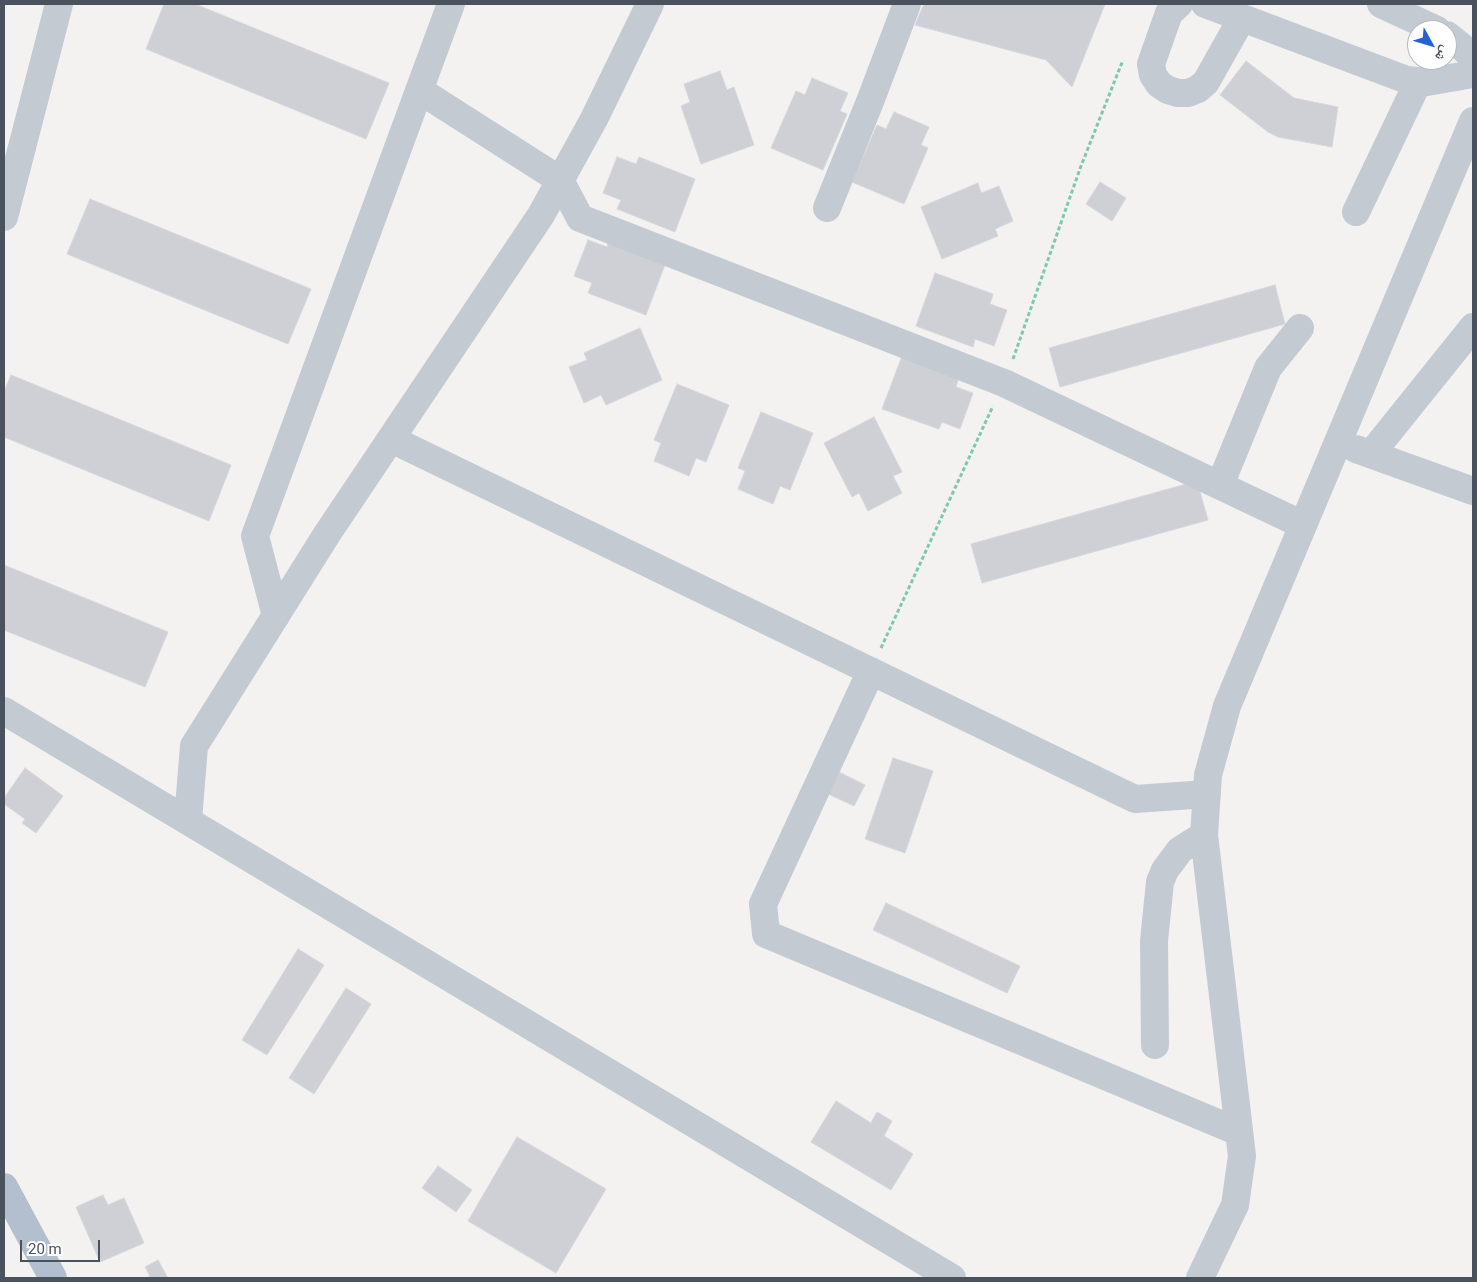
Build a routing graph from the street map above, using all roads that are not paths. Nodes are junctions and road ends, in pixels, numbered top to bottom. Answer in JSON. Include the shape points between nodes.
{"nodes":[{"id":1,"x":59,"y":4,"type":"edge"},
{"id":2,"x":451,"y":4,"type":"edge"},
{"id":3,"x":650,"y":4,"type":"edge"},
{"id":4,"x":907,"y":4,"type":"edge"},
{"id":5,"x":1178,"y":4,"type":"edge"},
{"id":6,"x":1205,"y":4,"type":"edge"},
{"id":7,"x":1381,"y":4,"type":"edge"},
{"id":8,"x":1242,"y":18,"type":"junction"},
{"id":9,"x":1415,"y":20,"type":"edge"},
{"id":10,"x":1457,"y":43,"type":"edge"},
{"id":11,"x":1473,"y":62,"type":"edge"},
{"id":12,"x":1473,"y":74,"type":"edge"},
{"id":13,"x":1418,"y":82,"type":"junction"},
{"id":14,"x":419,"y":90,"type":"junction"},
{"id":15,"x":1473,"y":121,"type":"edge"},
{"id":16,"x":560,"y":180,"type":"junction"},
{"id":17,"x":827,"y":208,"type":"dead end"},
{"id":18,"x":1356,"y":212,"type":"dead end"},
{"id":19,"x":4,"y":217,"type":"edge"},
{"id":20,"x":1473,"y":327,"type":"edge"},
{"id":21,"x":1300,"y":328,"type":"dead end"},
{"id":22,"x":391,"y":439,"type":"junction"},
{"id":23,"x":1338,"y":442,"type":"junction"},
{"id":24,"x":1371,"y":454,"type":"junction"},
{"id":25,"x":1220,"y":485,"type":"junction"},
{"id":26,"x":1473,"y":491,"type":"edge"},
{"id":27,"x":1303,"y":525,"type":"junction"},
{"id":28,"x":276,"y":616,"type":"junction"},
{"id":29,"x":871,"y":671,"type":"junction"},
{"id":30,"x":4,"y":710,"type":"edge"},
{"id":31,"x":1207,"y":794,"type":"junction"},
{"id":32,"x":188,"y":820,"type":"junction"},
{"id":33,"x":1204,"y":834,"type":"junction"},
{"id":34,"x":1156,"y":1045,"type":"dead end"},
{"id":35,"x":1239,"y":1132,"type":"junction"},
{"id":36,"x":4,"y":1187,"type":"edge"},
{"id":37,"x":53,"y":1278,"type":"edge"},
{"id":38,"x":952,"y":1278,"type":"edge"},
{"id":39,"x":1200,"y":1278,"type":"edge"}],
"edges":[{"from":1,"to":19,"type":"lane"},
{"from":2,"to":14,"type":"lane"},
{"from":3,"to":16,"type":"lane"},
{"from":4,"to":17,"type":"lane"},
{"from":5,"to":8,"type":"lane","via":[[1169,13],[1150,64],[1159,84],[1178,93],[1198,89],[1206,82]]},
{"from":6,"to":8,"type":"lane"},
{"from":7,"to":9,"type":"lane"},
{"from":8,"to":13,"type":"lane"},
{"from":10,"to":11,"type":"lane","via":[[1468,52]]},
{"from":12,"to":13,"type":"lane"},
{"from":13,"to":18,"type":"lane"},
{"from":14,"to":16,"type":"lane"},
{"from":14,"to":28,"type":"lane","via":[[254,536]]},
{"from":15,"to":23,"type":"lane"},
{"from":16,"to":22,"type":"lane","via":[[541,215]]},
{"from":16,"to":25,"type":"lane","via":[[580,218],[1004,383]]},
{"from":20,"to":24,"type":"lane"},
{"from":21,"to":25,"type":"lane","via":[[1268,368]]},
{"from":22,"to":28,"type":"lane"},
{"from":22,"to":29,"type":"lane"},
{"from":23,"to":24,"type":"lane"},
{"from":23,"to":27,"type":"lane"},
{"from":24,"to":26,"type":"lane"},
{"from":25,"to":27,"type":"lane"},
{"from":27,"to":31,"type":"lane","via":[[1227,706],[1208,774]]},
{"from":28,"to":32,"type":"lane","via":[[194,746]]},
{"from":29,"to":31,"type":"lane","via":[[1135,799]]},
{"from":29,"to":35,"type":"lane","via":[[763,904],[766,934]]},
{"from":30,"to":32,"type":"lane"},
{"from":31,"to":33,"type":"lane"},
{"from":32,"to":38,"type":"lane"},
{"from":33,"to":34,"type":"lane","via":[[1180,850],[1160,882],[1154,941]]},
{"from":33,"to":35,"type":"lane"},
{"from":35,"to":39,"type":"lane","via":[[1242,1156],[1235,1205]]},
{"from":36,"to":37,"type":"main road"}]}
